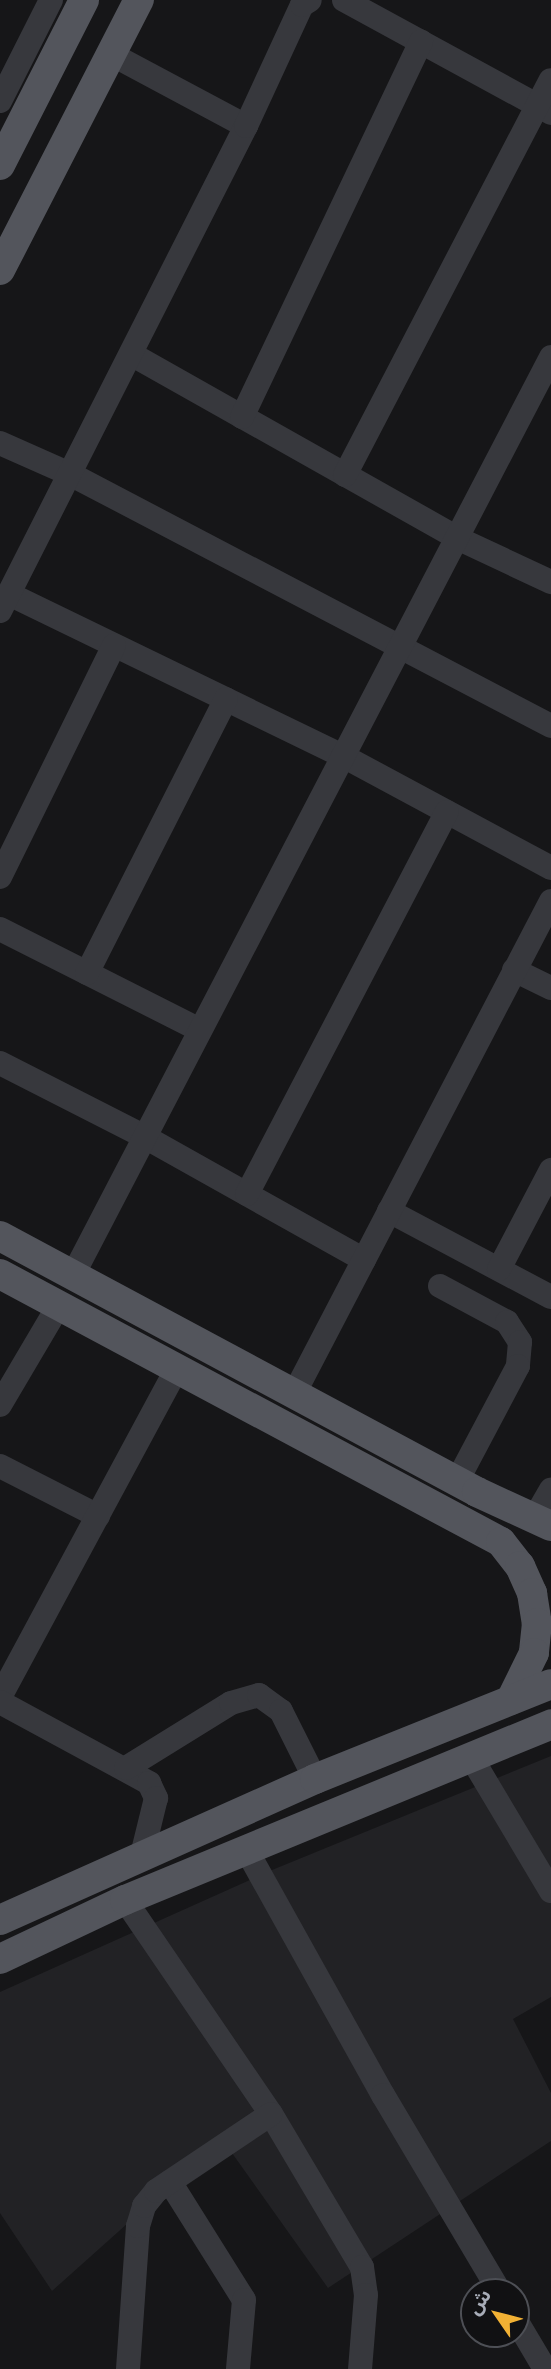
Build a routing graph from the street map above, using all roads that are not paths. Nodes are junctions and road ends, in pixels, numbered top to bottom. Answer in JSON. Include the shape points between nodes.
{"nodes":[{"id":1,"x":51,"y":0,"type":"edge"},
{"id":2,"x":84,"y":0,"type":"edge"},
{"id":3,"x":139,"y":0,"type":"edge"},
{"id":4,"x":310,"y":0,"type":"edge"},
{"id":5,"x":345,"y":0,"type":"edge"},
{"id":6,"x":421,"y":42,"type":"junction"},
{"id":7,"x":111,"y":54,"type":"junction"},
{"id":8,"x":551,"y":80,"type":"edge"},
{"id":9,"x":0,"y":101,"type":"edge"},
{"id":10,"x":544,"y":110,"type":"edge"},
{"id":11,"x":246,"y":126,"type":"junction"},
{"id":12,"x":0,"y":165,"type":"edge"},
{"id":13,"x":0,"y":270,"type":"edge"},
{"id":14,"x":131,"y":354,"type":"junction"},
{"id":15,"x":551,"y":357,"type":"edge"},
{"id":16,"x":242,"y":417,"type":"junction"},
{"id":17,"x":0,"y":443,"type":"edge"},
{"id":18,"x":70,"y":474,"type":"junction"},
{"id":19,"x":345,"y":475,"type":"junction"},
{"id":20,"x":457,"y":538,"type":"junction"},
{"id":21,"x":551,"y":582,"type":"edge"},
{"id":22,"x":4,"y":603,"type":"edge"},
{"id":23,"x":114,"y":645,"type":"junction"},
{"id":24,"x":400,"y":646,"type":"junction"},
{"id":25,"x":226,"y":699,"type":"junction"},
{"id":26,"x":551,"y":726,"type":"edge"},
{"id":27,"x":343,"y":756,"type":"junction"},
{"id":28,"x":447,"y":812,"type":"junction"},
{"id":29,"x":551,"y":868,"type":"edge"},
{"id":30,"x":0,"y":877,"type":"edge"},
{"id":31,"x":551,"y":901,"type":"edge"},
{"id":32,"x":0,"y":929,"type":"edge"},
{"id":33,"x":514,"y":970,"type":"junction"},
{"id":34,"x":87,"y":972,"type":"junction"},
{"id":35,"x":551,"y":988,"type":"edge"},
{"id":36,"x":200,"y":1030,"type":"junction"},
{"id":37,"x":0,"y":1063,"type":"edge"},
{"id":38,"x":145,"y":1137,"type":"junction"},
{"id":39,"x":551,"y":1170,"type":"edge"},
{"id":40,"x":247,"y":1194,"type":"junction"},
{"id":41,"x":388,"y":1211,"type":"junction"},
{"id":42,"x":0,"y":1236,"type":"edge"},
{"id":43,"x":364,"y":1260,"type":"junction"},
{"id":44,"x":499,"y":1269,"type":"junction"},
{"id":45,"x":0,"y":1273,"type":"edge"},
{"id":46,"x":73,"y":1275,"type":"junction"},
{"id":47,"x":440,"y":1286,"type":"dead end"},
{"id":48,"x":551,"y":1297,"type":"edge"},
{"id":49,"x":59,"y":1305,"type":"junction"},
{"id":50,"x":141,"y":1312,"type":"junction"},
{"id":51,"x":124,"y":1340,"type":"junction"},
{"id":52,"x":177,"y":1368,"type":"junction"},
{"id":53,"x":294,"y":1394,"type":"junction"},
{"id":54,"x":0,"y":1405,"type":"edge"},
{"id":55,"x":0,"y":1466,"type":"edge"},
{"id":56,"x":467,"y":1486,"type":"junction"},
{"id":57,"x":551,"y":1490,"type":"edge"},
{"id":58,"x":98,"y":1516,"type":"junction"},
{"id":59,"x":461,"y":1519,"type":"junction"},
{"id":60,"x":543,"y":1522,"type":"edge"},
{"id":61,"x":551,"y":1684,"type":"edge"},
{"id":62,"x":0,"y":1699,"type":"edge"},
{"id":63,"x":511,"y":1700,"type":"junction"},
{"id":64,"x":551,"y":1724,"type":"edge"},
{"id":65,"x":471,"y":1756,"type":"junction"},
{"id":66,"x":126,"y":1768,"type":"junction"},
{"id":67,"x":315,"y":1779,"type":"junction"},
{"id":68,"x":281,"y":1795,"type":"junction"},
{"id":69,"x":296,"y":1828,"type":"junction"},
{"id":70,"x":246,"y":1849,"type":"junction"},
{"id":71,"x":142,"y":1855,"type":"junction"},
{"id":72,"x":551,"y":1891,"type":"edge"},
{"id":73,"x":125,"y":1900,"type":"junction"},
{"id":74,"x":0,"y":1920,"type":"edge"},
{"id":75,"x":0,"y":1959,"type":"edge"},
{"id":76,"x":271,"y":2114,"type":"junction"},
{"id":77,"x":170,"y":2182,"type":"junction"},
{"id":78,"x":492,"y":2278,"type":"edge"},
{"id":79,"x":530,"y":2344,"type":"edge"},
{"id":80,"x":128,"y":2369,"type":"edge"},
{"id":81,"x":238,"y":2369,"type":"edge"},
{"id":82,"x":360,"y":2369,"type":"edge"},
{"id":83,"x":545,"y":2369,"type":"edge"}],
"edges":[{"from":1,"to":9,"type":"street"},
{"from":2,"to":12,"type":"main road"},
{"from":3,"to":7,"type":"main road"},
{"from":4,"to":11,"type":"street","via":[[302,5]]},
{"from":5,"to":6,"type":"street"},
{"from":6,"to":10,"type":"street"},
{"from":6,"to":16,"type":"street"},
{"from":7,"to":11,"type":"street"},
{"from":7,"to":13,"type":"main road"},
{"from":8,"to":10,"type":"street"},
{"from":10,"to":19,"type":"street"},
{"from":11,"to":14,"type":"street"},
{"from":14,"to":16,"type":"street"},
{"from":14,"to":18,"type":"street"},
{"from":15,"to":20,"type":"street"},
{"from":16,"to":19,"type":"street"},
{"from":17,"to":18,"type":"street"},
{"from":18,"to":22,"type":"street"},
{"from":18,"to":24,"type":"street"},
{"from":19,"to":20,"type":"street"},
{"from":20,"to":21,"type":"street"},
{"from":20,"to":24,"type":"street"},
{"from":22,"to":23,"type":"street"},
{"from":23,"to":25,"type":"street"},
{"from":23,"to":30,"type":"street"},
{"from":24,"to":26,"type":"street"},
{"from":24,"to":27,"type":"street"},
{"from":25,"to":27,"type":"street"},
{"from":25,"to":34,"type":"street"},
{"from":27,"to":28,"type":"street"},
{"from":27,"to":36,"type":"street"},
{"from":28,"to":29,"type":"street"},
{"from":28,"to":40,"type":"street"},
{"from":31,"to":33,"type":"street"},
{"from":32,"to":34,"type":"street"},
{"from":33,"to":35,"type":"street"},
{"from":33,"to":41,"type":"street"},
{"from":34,"to":36,"type":"street"},
{"from":36,"to":38,"type":"street"},
{"from":37,"to":38,"type":"street"},
{"from":38,"to":40,"type":"street"},
{"from":38,"to":46,"type":"street"},
{"from":39,"to":44,"type":"street"},
{"from":40,"to":43,"type":"street"},
{"from":41,"to":43,"type":"street"},
{"from":41,"to":44,"type":"street"},
{"from":42,"to":46,"type":"main road"},
{"from":43,"to":53,"type":"street"},
{"from":44,"to":48,"type":"street"},
{"from":45,"to":49,"type":"main road"},
{"from":46,"to":50,"type":"main road"},
{"from":47,"to":56,"type":"street","via":[[506,1322],[520,1342],[519,1366]]},
{"from":49,"to":51,"type":"main road"},
{"from":49,"to":54,"type":"street"},
{"from":50,"to":51,"type":"main road"},
{"from":50,"to":53,"type":"main road"},
{"from":51,"to":52,"type":"main road"},
{"from":52,"to":58,"type":"street"},
{"from":52,"to":59,"type":"main road"},
{"from":53,"to":56,"type":"main road"},
{"from":55,"to":58,"type":"street"},
{"from":56,"to":59,"type":"main road"},
{"from":56,"to":60,"type":"main road"},
{"from":57,"to":60,"type":"street"},
{"from":58,"to":62,"type":"street"},
{"from":59,"to":63,"type":"main road","via":[[501,1542],[520,1566],[532,1593],[537,1623],[534,1653]]},
{"from":61,"to":63,"type":"main road"},
{"from":62,"to":66,"type":"street"},
{"from":63,"to":67,"type":"main road"},
{"from":64,"to":65,"type":"main road"},
{"from":65,"to":69,"type":"main road"},
{"from":65,"to":72,"type":"street"},
{"from":66,"to":67,"type":"street","via":[[231,1703],[259,1695],[281,1711]]},
{"from":66,"to":71,"type":"street","via":[[155,1792]]},
{"from":67,"to":68,"type":"main road"},
{"from":68,"to":69,"type":"main road"},
{"from":68,"to":71,"type":"main road"},
{"from":69,"to":70,"type":"main road"},
{"from":70,"to":73,"type":"main road"},
{"from":70,"to":78,"type":"street"},
{"from":71,"to":74,"type":"main road"},
{"from":73,"to":75,"type":"main road"},
{"from":73,"to":76,"type":"street"},
{"from":76,"to":77,"type":"street"},
{"from":76,"to":82,"type":"street","via":[[362,2267],[366,2295]]},
{"from":77,"to":80,"type":"street","via":[[144,2206],[138,2226]]},
{"from":77,"to":81,"type":"street","via":[[244,2300]]},
{"from":79,"to":83,"type":"street"}]}
